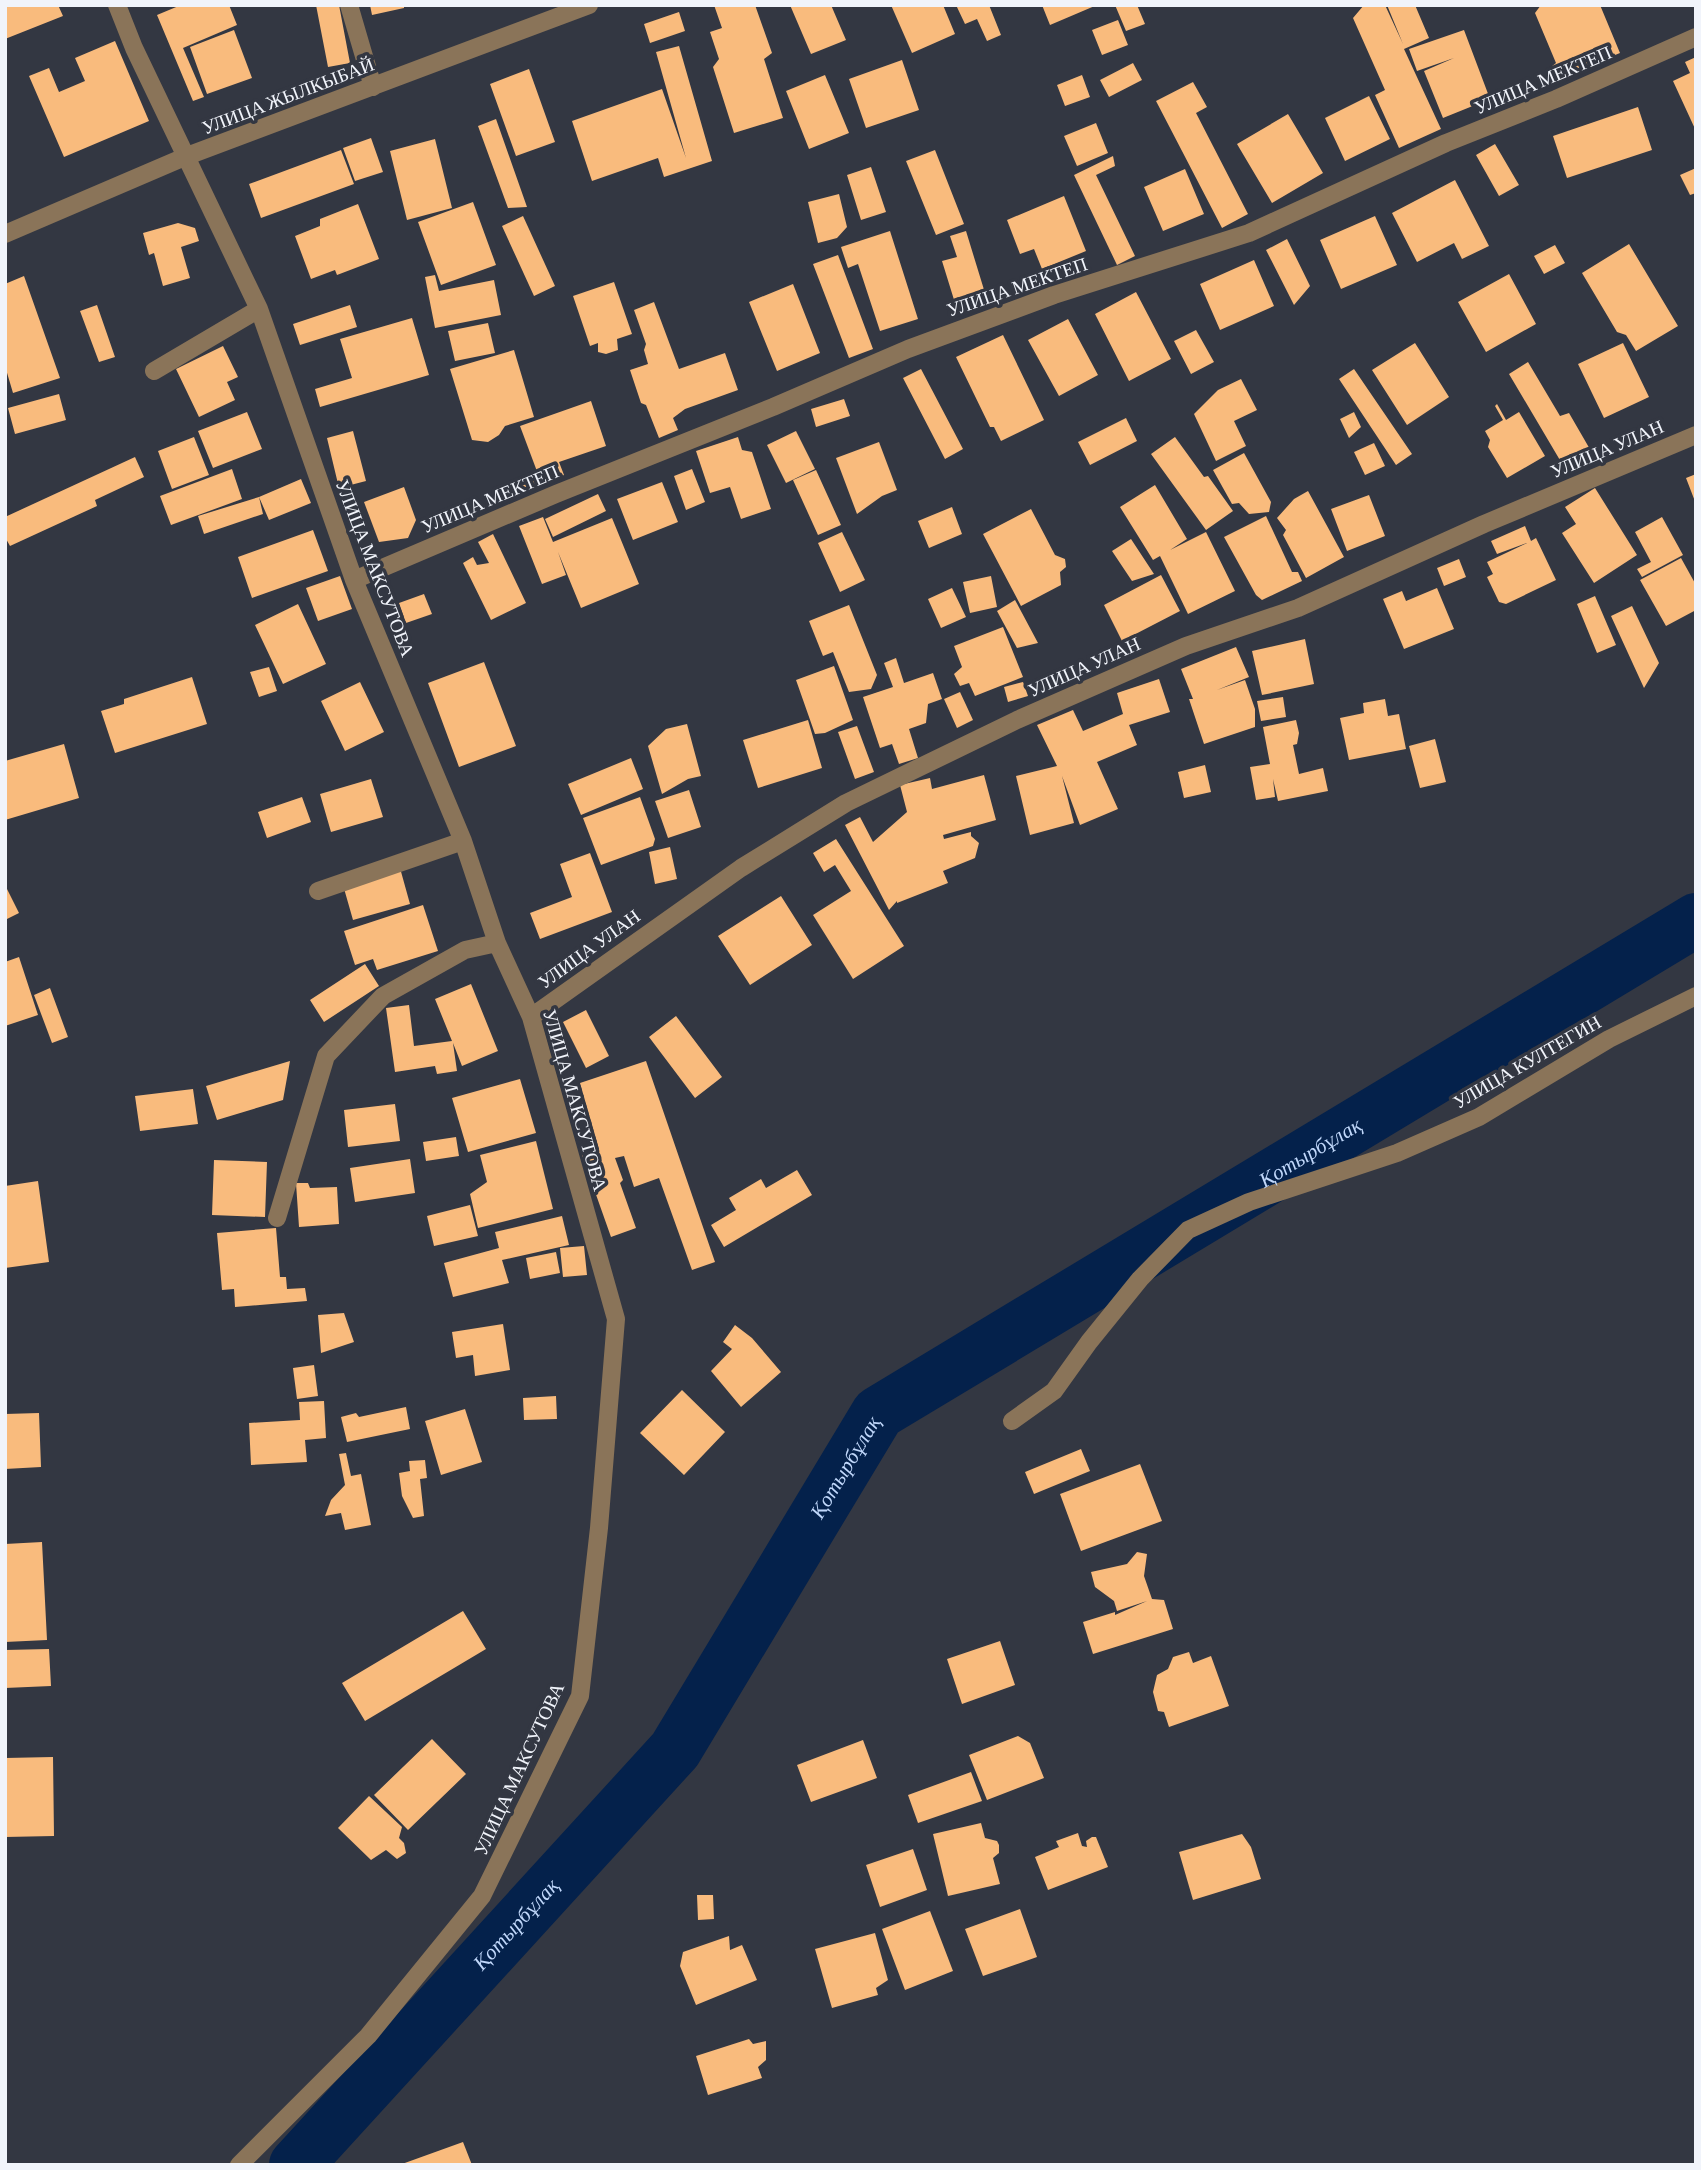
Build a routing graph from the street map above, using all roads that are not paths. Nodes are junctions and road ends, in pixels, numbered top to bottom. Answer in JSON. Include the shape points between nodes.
{"nodes":[{"id":1,"x":117,"y":5,"type":"edge"},
{"id":2,"x":349,"y":5,"type":"edge"},
{"id":3,"x":589,"y":5,"type":"edge"},
{"id":4,"x":1696,"y":37,"type":"edge"},
{"id":5,"x":373,"y":87,"type":"junction"},
{"id":6,"x":187,"y":156,"type":"junction"},
{"id":7,"x":5,"y":234,"type":"edge"},
{"id":8,"x":259,"y":309,"type":"junction"},
{"id":9,"x":154,"y":371,"type":"dead end"},
{"id":10,"x":1696,"y":435,"type":"edge"},
{"id":11,"x":354,"y":580,"type":"junction"},
{"id":12,"x":463,"y":841,"type":"junction"},
{"id":13,"x":318,"y":891,"type":"dead end"},
{"id":14,"x":497,"y":943,"type":"junction"},
{"id":15,"x":1696,"y":996,"type":"edge"},
{"id":16,"x":531,"y":1017,"type":"junction"},
{"id":17,"x":278,"y":1218,"type":"dead end"},
{"id":18,"x":1012,"y":1420,"type":"dead end"},
{"id":19,"x":239,"y":2165,"type":"edge"}],
"edges":[{"from":1,"to":6,"type":"street","name":"УЛИЦА МАКСУТОВА"},
{"from":2,"to":5,"type":"street"},
{"from":3,"to":5,"type":"street","name":"УЛИЦА ЖЫЛКЫБАЙ"},
{"from":4,"to":11,"type":"street","name":"УЛИЦА МЕКТЕП","via":[[1249,233],[1054,295],[908,349]]},
{"from":5,"to":6,"type":"street","name":"УЛИЦА ЖЫЛКЫБАЙ"},
{"from":6,"to":7,"type":"street","name":"УЛИЦА ЖЫЛКЫБАЙ"},
{"from":6,"to":8,"type":"street","name":"УЛИЦА МАКСУТОВА"},
{"from":8,"to":9,"type":"street"},
{"from":8,"to":11,"type":"street","name":"УЛИЦА МАКСУТОВА"},
{"from":10,"to":16,"type":"street","name":"УЛИЦА УЛАН","via":[[1298,608],[1186,646],[1017,720],[846,803],[741,868]]},
{"from":11,"to":12,"type":"street","name":"УЛИЦА МАКСУТОВА"},
{"from":12,"to":13,"type":"street"},
{"from":12,"to":14,"type":"street","name":"УЛИЦА МАКСУТОВА"},
{"from":14,"to":16,"type":"street","name":"УЛИЦА МАКСУТОВА"},
{"from":14,"to":17,"type":"street","via":[[466,950],[383,996],[326,1056]]},
{"from":15,"to":18,"type":"street","name":"УЛИЦА КУЛТЕГИН","via":[[1609,1039],[1479,1116],[1397,1153],[1249,1202],[1188,1230],[1140,1279],[1054,1391]]},
{"from":16,"to":19,"type":"street","name":"УЛИЦА МАКСУТОВА","via":[[616,1319],[580,1696],[482,1896],[368,2036]]}]}
